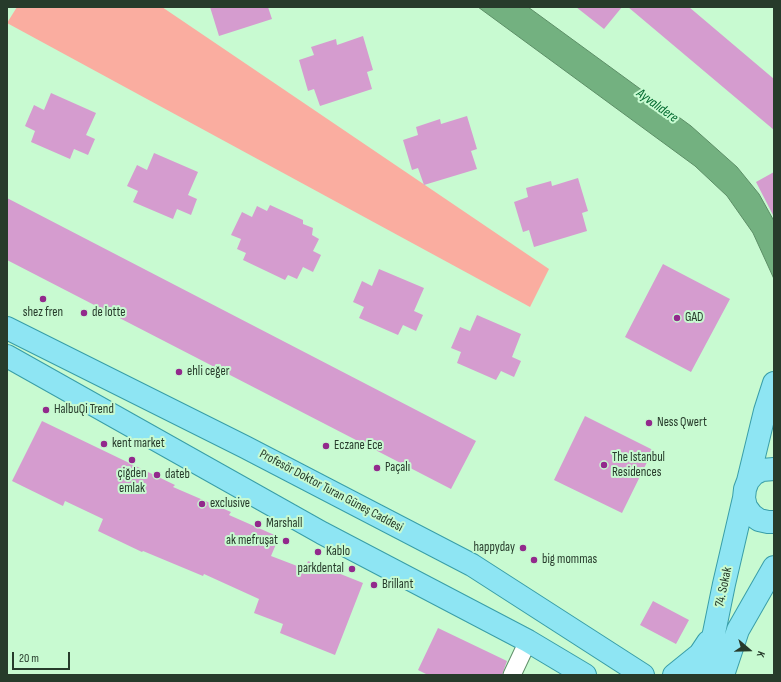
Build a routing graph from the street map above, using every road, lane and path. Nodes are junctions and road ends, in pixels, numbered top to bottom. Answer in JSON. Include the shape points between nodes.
{"nodes":[{"id":1,"x":7,"y":328,"type":"edge"},
{"id":2,"x":7,"y":357,"type":"edge"},
{"id":3,"x":774,"y":383,"type":"edge"},
{"id":4,"x":774,"y":469,"type":"edge"},
{"id":5,"x":746,"y":489,"type":"junction"},
{"id":6,"x":774,"y":522,"type":"edge"},
{"id":7,"x":774,"y":567,"type":"edge"},
{"id":8,"x":738,"y":630,"type":"junction"},
{"id":9,"x":714,"y":633,"type":"junction"},
{"id":10,"x":528,"y":641,"type":"junction"},
{"id":11,"x":512,"y":675,"type":"edge"},
{"id":12,"x":585,"y":675,"type":"edge"},
{"id":13,"x":643,"y":675,"type":"edge"},
{"id":14,"x":674,"y":675,"type":"edge"},
{"id":15,"x":701,"y":675,"type":"edge"},
{"id":16,"x":722,"y":675,"type":"edge"},
{"id":17,"x":734,"y":675,"type":"edge"}],
"edges":[{"from":1,"to":13,"type":"main road","name":"Profesör Doktor Turan Güneş Caddesi","via":[[245,446],[472,565]]},
{"from":2,"to":10,"type":"main road","via":[[322,533]]},
{"from":3,"to":5,"type":"main road","name":"74. Sokak"},
{"from":4,"to":5,"type":"main road","via":[[754,474]]},
{"from":5,"to":6,"type":"main road","via":[[746,507],[759,520]]},
{"from":5,"to":9,"type":"main road","name":"74. Sokak"},
{"from":7,"to":8,"type":"main road"},
{"from":8,"to":16,"type":"main road"},
{"from":8,"to":17,"type":"main road"},
{"from":9,"to":14,"type":"main road","via":[[700,654]]},
{"from":9,"to":15,"type":"main road","name":"74. Sokak"},
{"from":10,"to":11,"type":"street"},
{"from":10,"to":12,"type":"main road"}]}
